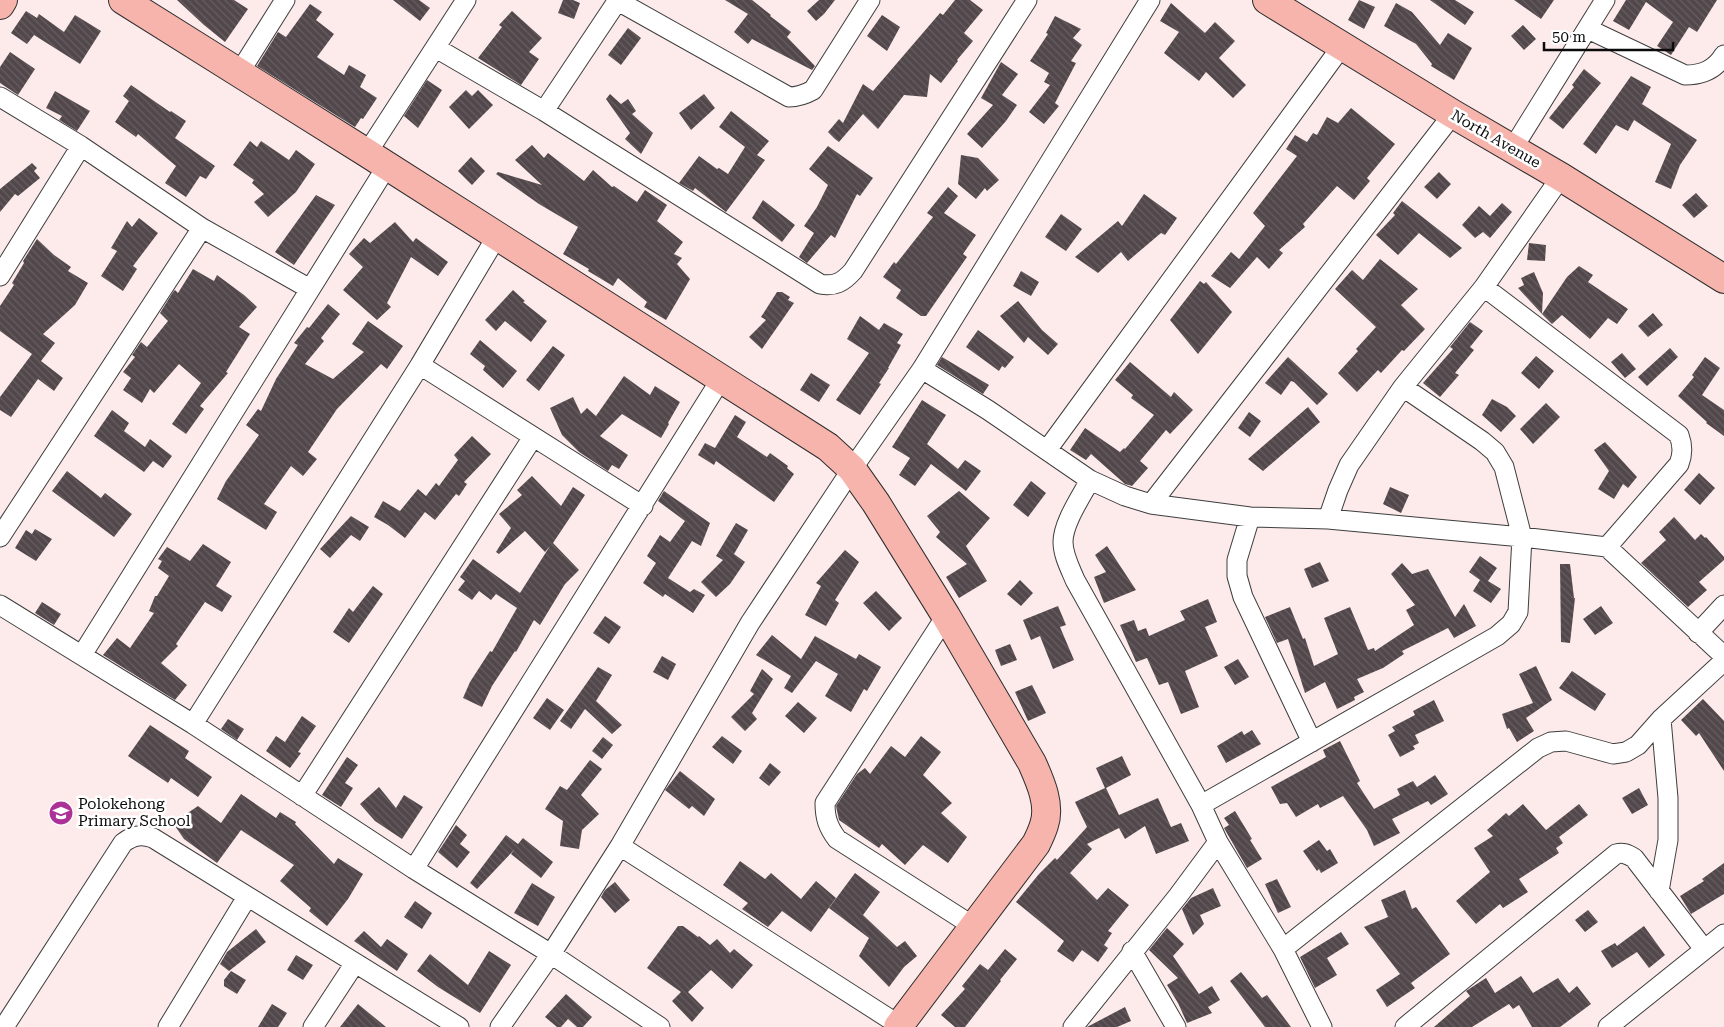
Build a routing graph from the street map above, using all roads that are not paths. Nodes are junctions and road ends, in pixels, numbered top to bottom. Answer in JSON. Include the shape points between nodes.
{"nodes":[{"id":1,"x":3,"y":0,"type":"edge"},
{"id":2,"x":123,"y":0,"type":"edge"},
{"id":3,"x":286,"y":0,"type":"edge"},
{"id":4,"x":466,"y":0,"type":"edge"},
{"id":5,"x":618,"y":0,"type":"edge"},
{"id":6,"x":870,"y":0,"type":"edge"},
{"id":7,"x":1027,"y":0,"type":"edge"},
{"id":8,"x":1150,"y":0,"type":"edge"},
{"id":9,"x":1267,"y":0,"type":"edge"},
{"id":10,"x":1606,"y":0,"type":"edge"},
{"id":11,"x":0,"y":5,"type":"edge"},
{"id":12,"x":1588,"y":29,"type":"junction"},
{"id":13,"x":1342,"y":46,"type":"junction"},
{"id":14,"x":436,"y":48,"type":"junction"},
{"id":15,"x":1724,"y":55,"type":"edge"},
{"id":16,"x":239,"y":73,"type":"junction"},
{"id":17,"x":0,"y":97,"type":"edge"},
{"id":18,"x":544,"y":111,"type":"junction"},
{"id":19,"x":1453,"y":114,"type":"junction"},
{"id":20,"x":81,"y":146,"type":"junction"},
{"id":21,"x":1512,"y":148,"type":"junction"},
{"id":22,"x":377,"y":159,"type":"junction"},
{"id":23,"x":1561,"y":176,"type":"junction"},
{"id":24,"x":202,"y":228,"type":"junction"},
{"id":25,"x":497,"y":236,"type":"junction"},
{"id":26,"x":0,"y":276,"type":"edge"},
{"id":27,"x":1724,"y":280,"type":"edge"},
{"id":28,"x":1484,"y":287,"type":"junction"},
{"id":29,"x":310,"y":289,"type":"junction"},
{"id":30,"x":420,"y":365,"type":"junction"},
{"id":31,"x":922,"y":369,"type":"junction"},
{"id":32,"x":722,"y":379,"type":"junction"},
{"id":33,"x":1403,"y":388,"type":"junction"},
{"id":34,"x":533,"y":437,"type":"junction"},
{"id":35,"x":1047,"y":450,"type":"junction"},
{"id":36,"x":852,"y":469,"type":"junction"},
{"id":37,"x":1090,"y":480,"type":"junction"},
{"id":38,"x":1151,"y":504,"type":"junction"},
{"id":39,"x":643,"y":506,"type":"junction"},
{"id":40,"x":1250,"y":517,"type":"junction"},
{"id":41,"x":1328,"y":519,"type":"junction"},
{"id":42,"x":1522,"y":537,"type":"junction"},
{"id":43,"x":0,"y":538,"type":"edge"},
{"id":44,"x":1606,"y":547,"type":"junction"},
{"id":45,"x":0,"y":605,"type":"edge"},
{"id":46,"x":1724,"y":605,"type":"edge"},
{"id":47,"x":946,"y":616,"type":"junction"},
{"id":48,"x":1698,"y":633,"type":"junction"},
{"id":49,"x":82,"y":656,"type":"junction"},
{"id":50,"x":1724,"y":656,"type":"edge"},
{"id":51,"x":1724,"y":661,"type":"edge"},
{"id":52,"x":1661,"y":719,"type":"junction"},
{"id":53,"x":193,"y":724,"type":"junction"},
{"id":54,"x":1312,"y":742,"type":"junction"},
{"id":55,"x":302,"y":796,"type":"junction"},
{"id":56,"x":1201,"y":805,"type":"junction"},
{"id":57,"x":1218,"y":842,"type":"junction"},
{"id":58,"x":620,"y":846,"type":"junction"},
{"id":59,"x":414,"y":869,"type":"junction"},
{"id":60,"x":1659,"y":891,"type":"junction"},
{"id":61,"x":247,"y":897,"type":"junction"},
{"id":62,"x":973,"y":926,"type":"junction"},
{"id":63,"x":1724,"y":934,"type":"edge"},
{"id":64,"x":1283,"y":949,"type":"junction"},
{"id":65,"x":1704,"y":949,"type":"junction"},
{"id":66,"x":1132,"y":951,"type":"junction"},
{"id":67,"x":551,"y":954,"type":"junction"},
{"id":68,"x":354,"y":963,"type":"junction"},
{"id":69,"x":898,"y":1026,"type":"edge"},
{"id":70,"x":4,"y":1027,"type":"edge"},
{"id":71,"x":168,"y":1027,"type":"edge"},
{"id":72,"x":313,"y":1027,"type":"edge"},
{"id":73,"x":460,"y":1027,"type":"edge"},
{"id":74,"x":500,"y":1027,"type":"edge"},
{"id":75,"x":660,"y":1027,"type":"edge"},
{"id":76,"x":1073,"y":1027,"type":"edge"},
{"id":77,"x":1176,"y":1027,"type":"edge"},
{"id":78,"x":1322,"y":1027,"type":"edge"},
{"id":79,"x":1405,"y":1027,"type":"edge"},
{"id":80,"x":1608,"y":1027,"type":"edge"}],
"edges":[{"from":1,"to":11,"type":"street"},
{"from":2,"to":16,"type":"street"},
{"from":3,"to":16,"type":"street"},
{"from":4,"to":14,"type":"street"},
{"from":5,"to":6,"type":"street","via":[[789,96],[797,97],[812,90]]},
{"from":5,"to":18,"type":"street"},
{"from":7,"to":18,"type":"street","via":[[858,262],[840,283],[820,284]]},
{"from":8,"to":31,"type":"street"},
{"from":9,"to":13,"type":"street","name":"North Avenue"},
{"from":10,"to":12,"type":"street"},
{"from":12,"to":15,"type":"street","via":[[1685,75],[1711,69]]},
{"from":12,"to":21,"type":"street"},
{"from":13,"to":19,"type":"street","name":"North Avenue"},
{"from":13,"to":35,"type":"street"},
{"from":14,"to":18,"type":"street"},
{"from":14,"to":22,"type":"street"},
{"from":16,"to":22,"type":"street"},
{"from":17,"to":20,"type":"street"},
{"from":19,"to":21,"type":"street","name":"North Avenue"},
{"from":19,"to":38,"type":"street"},
{"from":20,"to":24,"type":"street"},
{"from":20,"to":26,"type":"street"},
{"from":21,"to":23,"type":"street","name":"North Avenue"},
{"from":22,"to":25,"type":"street"},
{"from":22,"to":29,"type":"street"},
{"from":23,"to":27,"type":"street","name":"North Avenue"},
{"from":23,"to":28,"type":"street"},
{"from":24,"to":29,"type":"street"},
{"from":24,"to":43,"type":"street"},
{"from":25,"to":30,"type":"street"},
{"from":25,"to":32,"type":"street"},
{"from":28,"to":33,"type":"street"},
{"from":28,"to":44,"type":"street","via":[[1679,435],[1683,455],[1679,464]]},
{"from":29,"to":49,"type":"street"},
{"from":30,"to":34,"type":"street"},
{"from":30,"to":53,"type":"street"},
{"from":31,"to":35,"type":"street"},
{"from":31,"to":36,"type":"street"},
{"from":32,"to":36,"type":"street","via":[[828,447]]},
{"from":32,"to":39,"type":"street"},
{"from":33,"to":41,"type":"street","via":[[1349,465]]},
{"from":33,"to":42,"type":"street","via":[[1495,452],[1504,467]]},
{"from":34,"to":39,"type":"street"},
{"from":34,"to":55,"type":"street"},
{"from":35,"to":37,"type":"street"},
{"from":36,"to":47,"type":"street"},
{"from":36,"to":58,"type":"street","via":[[750,623]]},
{"from":37,"to":38,"type":"street"},
{"from":37,"to":56,"type":"street","via":[[1066,526],[1063,542],[1066,559]]},
{"from":38,"to":40,"type":"street"},
{"from":39,"to":59,"type":"street"},
{"from":40,"to":41,"type":"street"},
{"from":40,"to":54,"type":"street","via":[[1237,560],[1236,576]]},
{"from":41,"to":42,"type":"street"},
{"from":42,"to":44,"type":"street"},
{"from":42,"to":54,"type":"street","via":[[1518,612],[1511,624],[1498,636]]},
{"from":44,"to":48,"type":"street"},
{"from":45,"to":49,"type":"street"},
{"from":46,"to":48,"type":"street"},
{"from":47,"to":62,"type":"street","via":[[1032,763],[1046,806],[1045,824],[1036,844]]},
{"from":47,"to":62,"type":"street","via":[[825,803],[825,816],[828,828],[837,839]]},
{"from":48,"to":50,"type":"street"},
{"from":49,"to":53,"type":"street"},
{"from":51,"to":52,"type":"street"},
{"from":52,"to":60,"type":"street","via":[[1668,832]]},
{"from":52,"to":64,"type":"street","via":[[1638,745],[1626,752],[1613,754],[1566,741],[1551,742],[1538,748]]},
{"from":53,"to":55,"type":"street"},
{"from":54,"to":56,"type":"street"},
{"from":55,"to":59,"type":"street"},
{"from":56,"to":57,"type":"street"},
{"from":57,"to":64,"type":"street"},
{"from":57,"to":66,"type":"street"},
{"from":58,"to":67,"type":"street"},
{"from":58,"to":69,"type":"street"},
{"from":59,"to":67,"type":"street"},
{"from":60,"to":65,"type":"street"},
{"from":60,"to":79,"type":"street","via":[[1634,858],[1616,854]]},
{"from":61,"to":68,"type":"street"},
{"from":61,"to":70,"type":"street","via":[[153,838],[129,838]]},
{"from":61,"to":71,"type":"street"},
{"from":62,"to":69,"type":"street"},
{"from":63,"to":65,"type":"street"},
{"from":64,"to":78,"type":"street"},
{"from":65,"to":80,"type":"street"},
{"from":66,"to":76,"type":"street"},
{"from":66,"to":77,"type":"street"},
{"from":67,"to":74,"type":"street"},
{"from":67,"to":75,"type":"street"},
{"from":68,"to":72,"type":"street"},
{"from":68,"to":73,"type":"street"}]}
